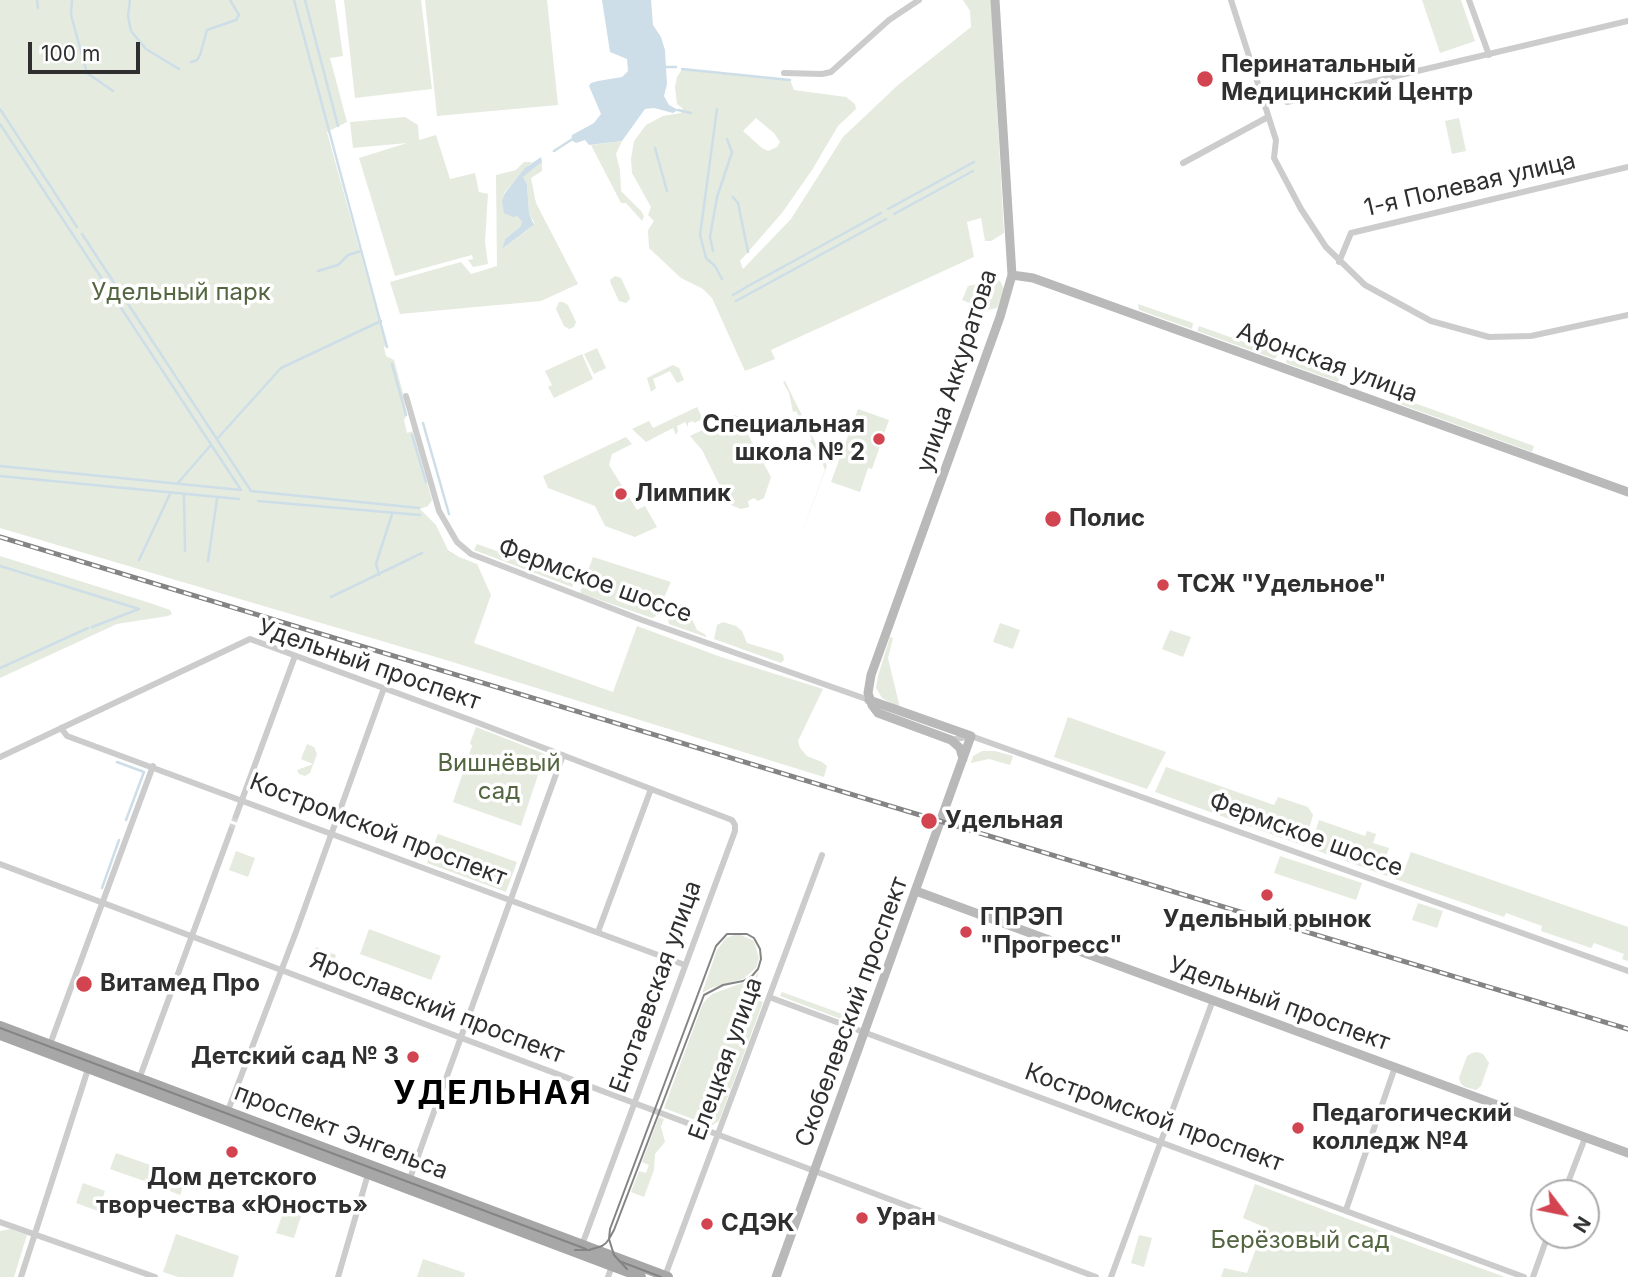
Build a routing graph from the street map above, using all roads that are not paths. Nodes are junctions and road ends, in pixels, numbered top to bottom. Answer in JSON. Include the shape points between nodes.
{"nodes":[{"id":1,"x":919,"y":0,"type":"edge"},
{"id":2,"x":995,"y":0,"type":"edge"},
{"id":3,"x":1231,"y":0,"type":"edge"},
{"id":4,"x":1469,"y":0,"type":"edge"},
{"id":5,"x":1628,"y":21,"type":"edge"},
{"id":6,"x":1489,"y":55,"type":"junction"},
{"id":7,"x":784,"y":73,"type":"dead end"},
{"id":8,"x":1287,"y":102,"type":"dead end"},
{"id":9,"x":1268,"y":117,"type":"junction"},
{"id":10,"x":1183,"y":163,"type":"dead end"},
{"id":11,"x":1628,"y":167,"type":"edge"},
{"id":12,"x":1339,"y":262,"type":"junction"},
{"id":13,"x":1012,"y":275,"type":"junction"},
{"id":14,"x":1628,"y":315,"type":"edge"},
{"id":15,"x":406,"y":396,"type":"dead end"},
{"id":16,"x":1628,"y":492,"type":"edge"},
{"id":17,"x":295,"y":656,"type":"junction"},
{"id":18,"x":384,"y":688,"type":"junction"},
{"id":19,"x":869,"y":700,"type":"junction"},
{"id":20,"x":61,"y":728,"type":"junction"},
{"id":21,"x":971,"y":736,"type":"junction"},
{"id":22,"x":951,"y":740,"type":"junction"},
{"id":23,"x":563,"y":755,"type":"junction"},
{"id":24,"x":0,"y":757,"type":"edge"},
{"id":25,"x":963,"y":759,"type":"junction"},
{"id":26,"x":153,"y":766,"type":"junction"},
{"id":27,"x":651,"y":789,"type":"junction"},
{"id":28,"x":242,"y":799,"type":"junction"},
{"id":29,"x":236,"y":816,"type":"tunnel mouth"},
{"id":30,"x":734,"y":822,"type":"joint"},
{"id":31,"x":231,"y":830,"type":"tunnel mouth"},
{"id":32,"x":331,"y":834,"type":"junction"},
{"id":33,"x":822,"y":855,"type":"dead end"},
{"id":34,"x":0,"y":864,"type":"edge"},
{"id":35,"x":916,"y":891,"type":"junction"},
{"id":36,"x":512,"y":901,"type":"junction"},
{"id":37,"x":102,"y":902,"type":"junction"},
{"id":38,"x":597,"y":932,"type":"junction"},
{"id":39,"x":192,"y":936,"type":"junction"},
{"id":40,"x":685,"y":965,"type":"junction"},
{"id":41,"x":281,"y":970,"type":"junction"},
{"id":42,"x":1628,"y":971,"type":"edge"},
{"id":43,"x":769,"y":997,"type":"junction"},
{"id":44,"x":1213,"y":1000,"type":"junction"},
{"id":45,"x":0,"y":1026,"type":"edge"},
{"id":46,"x":864,"y":1032,"type":"junction"},
{"id":47,"x":0,"y":1035,"type":"edge"},
{"id":48,"x":462,"y":1038,"type":"junction"},
{"id":49,"x":48,"y":1048,"type":"junction"},
{"id":50,"x":90,"y":1064,"type":"junction"},
{"id":51,"x":1395,"y":1067,"type":"junction"},
{"id":52,"x":138,"y":1083,"type":"junction"},
{"id":53,"x":634,"y":1103,"type":"junction"},
{"id":54,"x":226,"y":1116,"type":"junction"},
{"id":55,"x":718,"y":1135,"type":"junction"},
{"id":56,"x":1585,"y":1138,"type":"junction"},
{"id":57,"x":1161,"y":1142,"type":"junction"},
{"id":58,"x":1628,"y":1153,"type":"edge"},
{"id":59,"x":814,"y":1171,"type":"junction"},
{"id":60,"x":368,"y":1174,"type":"junction"},
{"id":61,"x":1569,"y":1179,"type":"edge"},
{"id":62,"x":408,"y":1184,"type":"junction"},
{"id":63,"x":1346,"y":1210,"type":"junction"},
{"id":64,"x":0,"y":1222,"type":"edge"},
{"id":65,"x":35,"y":1234,"type":"junction"},
{"id":66,"x":582,"y":1245,"type":"junction"},
{"id":67,"x":1543,"y":1249,"type":"edge"},
{"id":68,"x":612,"y":1266,"type":"junction"},
{"id":69,"x":667,"y":1276,"type":"edge"},
{"id":70,"x":21,"y":1277,"type":"edge"},
{"id":71,"x":155,"y":1277,"type":"edge"},
{"id":72,"x":338,"y":1277,"type":"edge"},
{"id":73,"x":608,"y":1277,"type":"edge"},
{"id":74,"x":642,"y":1277,"type":"edge"},
{"id":75,"x":776,"y":1277,"type":"edge"},
{"id":76,"x":1096,"y":1277,"type":"edge"},
{"id":77,"x":1111,"y":1277,"type":"edge"},
{"id":78,"x":1524,"y":1277,"type":"edge"},
{"id":79,"x":1533,"y":1277,"type":"edge"}],
"edges":[{"from":1,"to":7,"type":"street","via":[[889,20],[831,72]]},
{"from":2,"to":13,"type":"street","name":"улица Аккуратова"},
{"from":3,"to":9,"type":"street"},
{"from":4,"to":6,"type":"street"},
{"from":5,"to":6,"type":"street"},
{"from":6,"to":8,"type":"street"},
{"from":9,"to":10,"type":"street"},
{"from":9,"to":12,"type":"street","via":[[1276,140],[1274,158],[1309,224]]},
{"from":11,"to":12,"type":"street","name":"1-я Полевая улица","via":[[1351,233]]},
{"from":12,"to":14,"type":"street","via":[[1365,285],[1412,312],[1489,337],[1531,337]]},
{"from":13,"to":16,"type":"street","name":"Афонская улица","via":[[1033,278]]},
{"from":13,"to":19,"type":"street","name":"улица Аккуратова","via":[[871,676]]},
{"from":15,"to":19,"type":"street","name":"Фермское шоссе","via":[[439,510],[457,542],[471,554]]},
{"from":17,"to":18,"type":"street","name":"Удельный проспект"},
{"from":17,"to":20,"type":"street","name":"Удельный проспект","via":[[246,639]]},
{"from":17,"to":28,"type":"street"},
{"from":18,"to":23,"type":"street","name":"Удельный проспект"},
{"from":18,"to":32,"type":"street"},
{"from":19,"to":21,"type":"street","name":"Фермское шоссе"},
{"from":19,"to":22,"type":"street","name":"Фермское шоссе","via":[[878,713]]},
{"from":20,"to":24,"type":"street","name":"Удельный проспект"},
{"from":20,"to":26,"type":"street","name":"Костромской проспект","via":[[67,736]]},
{"from":21,"to":22,"type":"street"},
{"from":21,"to":25,"type":"street","name":"Скобелевский проспект"},
{"from":21,"to":42,"type":"street","name":"Фермское шоссе"},
{"from":22,"to":25,"type":"street"},
{"from":23,"to":27,"type":"street","name":"Удельный проспект"},
{"from":23,"to":36,"type":"street"},
{"from":25,"to":35,"type":"street","name":"Скобелевский проспект"},
{"from":26,"to":28,"type":"street","name":"Костромской проспект"},
{"from":26,"to":37,"type":"street"},
{"from":27,"to":30,"type":"street","name":"Удельный проспект"},
{"from":27,"to":38,"type":"street"},
{"from":28,"to":29,"type":"street"},
{"from":28,"to":32,"type":"street","name":"Костромской проспект"},
{"from":30,"to":40,"type":"street","name":"Енотаевская улица","via":[[735,831]]},
{"from":31,"to":39,"type":"street"},
{"from":32,"to":36,"type":"street","name":"Костромской проспект"},
{"from":32,"to":41,"type":"street"},
{"from":33,"to":43,"type":"street","name":"Елецкая улица"},
{"from":34,"to":37,"type":"street","name":"Ярославский проспект"},
{"from":35,"to":44,"type":"street","name":"Удельный проспект"},
{"from":35,"to":46,"type":"street","name":"Скобелевский проспект"},
{"from":36,"to":38,"type":"street","name":"Костромской проспект"},
{"from":36,"to":48,"type":"street"},
{"from":37,"to":39,"type":"street","name":"Ярославский проспект"},
{"from":37,"to":49,"type":"street"},
{"from":38,"to":40,"type":"street","name":"Костромской проспект"},
{"from":39,"to":41,"type":"street","name":"Ярославский проспект"},
{"from":39,"to":52,"type":"street"},
{"from":40,"to":53,"type":"street","name":"Енотаевская улица"},
{"from":41,"to":48,"type":"street","name":"Ярославский проспект"},
{"from":41,"to":54,"type":"street"},
{"from":43,"to":46,"type":"street","name":"Костромской проспект"},
{"from":43,"to":55,"type":"street","name":"Елецкая улица"},
{"from":44,"to":51,"type":"street","name":"Удельный проспект"},
{"from":44,"to":57,"type":"street"},
{"from":45,"to":49,"type":"main road","name":"проспект Энгельса"},
{"from":46,"to":57,"type":"street","name":"Костромской проспект"},
{"from":46,"to":59,"type":"street","name":"Скобелевский проспект"},
{"from":47,"to":49,"type":"main road","name":"проспект Энгельса"},
{"from":48,"to":53,"type":"street","name":"Ярославский проспект"},
{"from":48,"to":62,"type":"street"},
{"from":49,"to":50,"type":"main road","name":"проспект Энгельса"},
{"from":50,"to":52,"type":"main road","name":"проспект Энгельса"},
{"from":50,"to":65,"type":"street"},
{"from":51,"to":56,"type":"street","name":"Удельный проспект"},
{"from":51,"to":63,"type":"street"},
{"from":52,"to":54,"type":"main road","name":"проспект Энгельса"},
{"from":53,"to":55,"type":"street","name":"Ярославский проспект"},
{"from":53,"to":66,"type":"street","name":"Енотаевская улица"},
{"from":54,"to":60,"type":"main road","name":"проспект Энгельса"},
{"from":54,"to":62,"type":"main road","name":"проспект Энгельса"},
{"from":55,"to":59,"type":"street","name":"Ярославский проспект"},
{"from":55,"to":69,"type":"street","name":"Елецкая улица"},
{"from":56,"to":58,"type":"street","name":"Удельный проспект"},
{"from":56,"to":61,"type":"street"},
{"from":57,"to":63,"type":"street","name":"Костромской проспект"},
{"from":57,"to":77,"type":"street"},
{"from":59,"to":75,"type":"street","name":"Скобелевский проспект"},
{"from":59,"to":76,"type":"street","name":"Ярославский проспект"},
{"from":60,"to":62,"type":"main road","name":"проспект Энгельса"},
{"from":60,"to":72,"type":"street"},
{"from":62,"to":66,"type":"main road","name":"проспект Энгельса"},
{"from":62,"to":68,"type":"main road","name":"проспект Энгельса"},
{"from":63,"to":78,"type":"street","name":"Костромской проспект"},
{"from":64,"to":65,"type":"street"},
{"from":65,"to":70,"type":"street"},
{"from":65,"to":71,"type":"street"},
{"from":66,"to":69,"type":"main road","name":"проспект Энгельса"},
{"from":67,"to":79,"type":"street"},
{"from":68,"to":73,"type":"street"},
{"from":68,"to":74,"type":"main road","name":"проспект Энгельса"}]}
